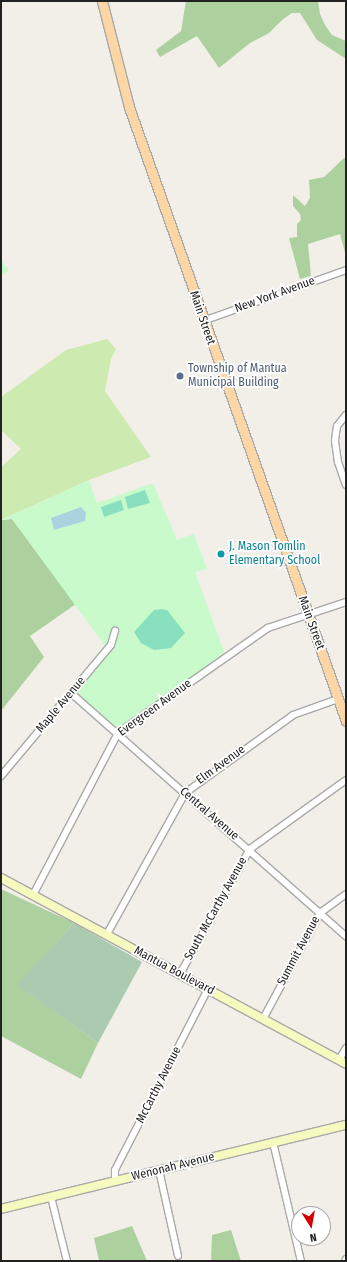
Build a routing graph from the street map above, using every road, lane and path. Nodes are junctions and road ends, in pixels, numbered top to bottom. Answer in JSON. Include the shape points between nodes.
{"nodes":[{"id":1,"x":102,"y":1,"type":"edge"},
{"id":2,"x":346,"y":270,"type":"edge"},
{"id":3,"x":203,"y":321,"type":"junction"},
{"id":4,"x":346,"y":415,"type":"edge"},
{"id":5,"x":346,"y":485,"type":"edge"},
{"id":6,"x":346,"y":602,"type":"edge"},
{"id":7,"x":308,"y":614,"type":"junction"},
{"id":8,"x":115,"y":631,"type":"dead end"},
{"id":9,"x":71,"y":693,"type":"junction"},
{"id":10,"x":338,"y":698,"type":"junction"},
{"id":11,"x":346,"y":721,"type":"edge"},
{"id":12,"x":118,"y":733,"type":"junction"},
{"id":13,"x":1,"y":776,"type":"edge"},
{"id":14,"x":346,"y":780,"type":"edge"},
{"id":15,"x":185,"y":793,"type":"junction"},
{"id":16,"x":250,"y":850,"type":"junction"},
{"id":17,"x":1,"y":878,"type":"edge"},
{"id":18,"x":346,"y":894,"type":"edge"},
{"id":19,"x":33,"y":895,"type":"junction"},
{"id":20,"x":320,"y":913,"type":"junction"},
{"id":21,"x":107,"y":934,"type":"junction"},
{"id":22,"x":346,"y":936,"type":"edge"},
{"id":23,"x":182,"y":970,"type":"junction"},
{"id":24,"x":208,"y":989,"type":"junction"},
{"id":25,"x":263,"y":1019,"type":"junction"},
{"id":26,"x":346,"y":1048,"type":"edge"},
{"id":27,"x":342,"y":1062,"type":"edge"},
{"id":28,"x":346,"y":1124,"type":"edge"},
{"id":29,"x":273,"y":1142,"type":"junction"},
{"id":30,"x":159,"y":1170,"type":"junction"},
{"id":31,"x":115,"y":1181,"type":"junction"},
{"id":32,"x":51,"y":1197,"type":"junction"},
{"id":33,"x":1,"y":1209,"type":"edge"},
{"id":34,"x":178,"y":1256,"type":"dead end"},
{"id":35,"x":67,"y":1261,"type":"edge"},
{"id":36,"x":301,"y":1261,"type":"edge"}],
"edges":[{"from":1,"to":3,"type":"main road","name":"Main Street","via":[[129,107]]},
{"from":2,"to":3,"type":"street","name":"New York Avenue"},
{"from":3,"to":7,"type":"main road","name":"Main Street"},
{"from":4,"to":5,"type":"street","via":[[337,426],[335,441],[338,462]]},
{"from":6,"to":7,"type":"street","name":"Evergreen Avenue"},
{"from":7,"to":10,"type":"main road","name":"Main Street"},
{"from":7,"to":12,"type":"street","name":"Evergreen Avenue","via":[[260,633]]},
{"from":8,"to":9,"type":"street","name":"Maple Avenue","via":[[111,645]]},
{"from":9,"to":12,"type":"street","name":"Central Avenue"},
{"from":9,"to":13,"type":"street","name":"Maple Avenue"},
{"from":10,"to":11,"type":"main road","name":"Main Street"},
{"from":10,"to":15,"type":"street","name":"Elm Avenue","via":[[293,715]]},
{"from":12,"to":15,"type":"street","name":"Central Avenue"},
{"from":12,"to":19,"type":"street","name":"Evergreen Avenue"},
{"from":14,"to":16,"type":"street","name":"South McCarthy Avenue"},
{"from":15,"to":16,"type":"street","name":"Central Avenue"},
{"from":15,"to":21,"type":"street","name":"Elm Avenue"},
{"from":16,"to":20,"type":"street","name":"Central Avenue"},
{"from":16,"to":23,"type":"street","name":"South McCarthy Avenue"},
{"from":17,"to":19,"type":"main road","name":"Mantua Boulevard"},
{"from":18,"to":20,"type":"street","name":"Summit Avenue"},
{"from":19,"to":21,"type":"main road","name":"Mantua Boulevard"},
{"from":20,"to":22,"type":"street","name":"Central Avenue"},
{"from":20,"to":25,"type":"street","name":"Summit Avenue"},
{"from":21,"to":23,"type":"main road","name":"Mantua Boulevard"},
{"from":23,"to":24,"type":"main road","name":"Mantua Boulevard"},
{"from":24,"to":25,"type":"main road","name":"Mantua Boulevard"},
{"from":24,"to":31,"type":"street","name":"McCarthy Avenue","via":[[115,1170]]},
{"from":25,"to":27,"type":"main road","name":"Mantua Boulevard"},
{"from":26,"to":27,"type":"street"},
{"from":28,"to":29,"type":"main road","name":"Wenonah Avenue"},
{"from":29,"to":30,"type":"main road","name":"Wenonah Avenue"},
{"from":29,"to":36,"type":"street"},
{"from":30,"to":31,"type":"main road","name":"Wenonah Avenue"},
{"from":30,"to":34,"type":"street"},
{"from":31,"to":32,"type":"main road","name":"Wenonah Avenue"},
{"from":32,"to":33,"type":"main road","name":"Wenonah Avenue"},
{"from":32,"to":35,"type":"street"}]}
